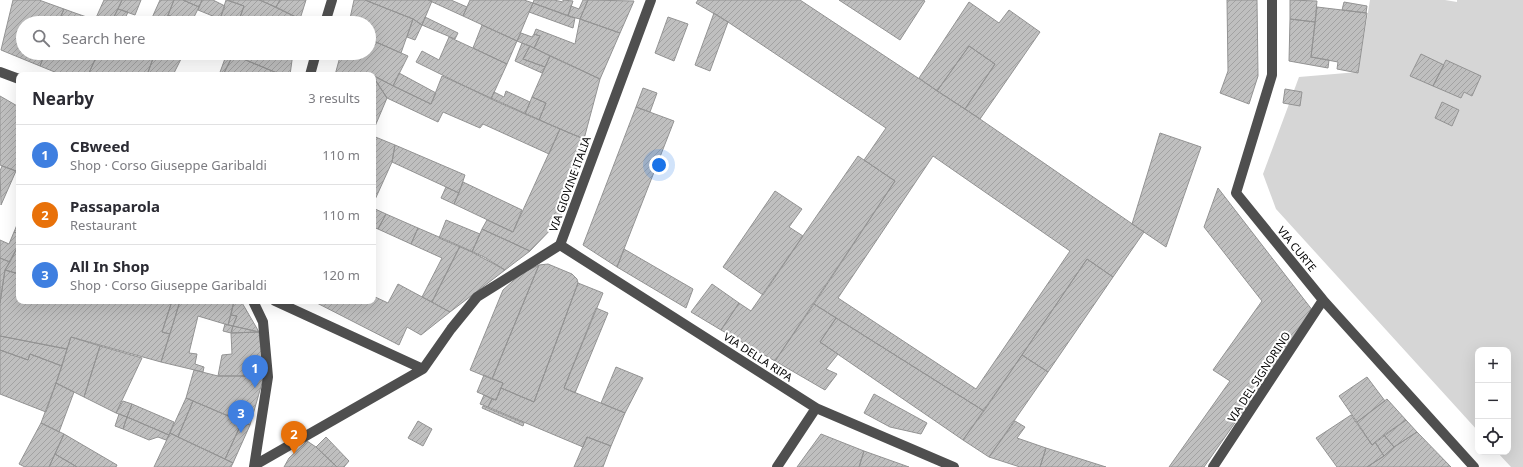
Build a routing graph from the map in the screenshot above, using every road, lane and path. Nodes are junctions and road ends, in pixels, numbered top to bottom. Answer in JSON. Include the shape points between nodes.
{"nodes":[{"id":1,"x":332,"y":0,"type":"edge"},
{"id":2,"x":651,"y":0,"type":"edge"},
{"id":3,"x":1272,"y":0,"type":"edge"},
{"id":4,"x":327,"y":16,"type":"edge"},
{"id":5,"x":314,"y":60,"type":"edge"},
{"id":6,"x":0,"y":72,"type":"edge"},
{"id":7,"x":311,"y":72,"type":"edge"},
{"id":8,"x":16,"y":78,"type":"edge"},
{"id":9,"x":560,"y":245,"type":"junction"},
{"id":10,"x":1323,"y":300,"type":"junction"},
{"id":11,"x":254,"y":304,"type":"edge"},
{"id":12,"x":282,"y":304,"type":"edge"},
{"id":13,"x":423,"y":369,"type":"junction"},
{"id":14,"x":816,"y":408,"type":"junction"},
{"id":15,"x":255,"y":466,"type":"edge"},
{"id":16,"x":777,"y":467,"type":"edge"},
{"id":17,"x":954,"y":467,"type":"edge"},
{"id":18,"x":1213,"y":467,"type":"edge"},
{"id":19,"x":1474,"y":467,"type":"edge"}],
"edges":[{"from":1,"to":4,"type":"street"},
{"from":2,"to":9,"type":"street","name":"VIA GIOVINE ITALIA"},
{"from":3,"to":10,"type":"street","name":"VIA CURTE","via":[[1272,75],[1236,193]]},
{"from":5,"to":7,"type":"street"},
{"from":6,"to":8,"type":"street"},
{"from":9,"to":13,"type":"street","name":"VIA GIOVINE ITALIA","via":[[477,297]]},
{"from":9,"to":14,"type":"street","name":"VIA DELLA RIPA"},
{"from":10,"to":18,"type":"street","name":"VIA DEL SIGNORINO"},
{"from":10,"to":19,"type":"street","name":"VIA CURTE"},
{"from":11,"to":15,"type":"street","via":[[263,322],[268,377]]},
{"from":12,"to":13,"type":"street"},
{"from":13,"to":15,"type":"street"},
{"from":14,"to":16,"type":"street"},
{"from":14,"to":17,"type":"street","name":"VIA DELLA RIPA"}]}
